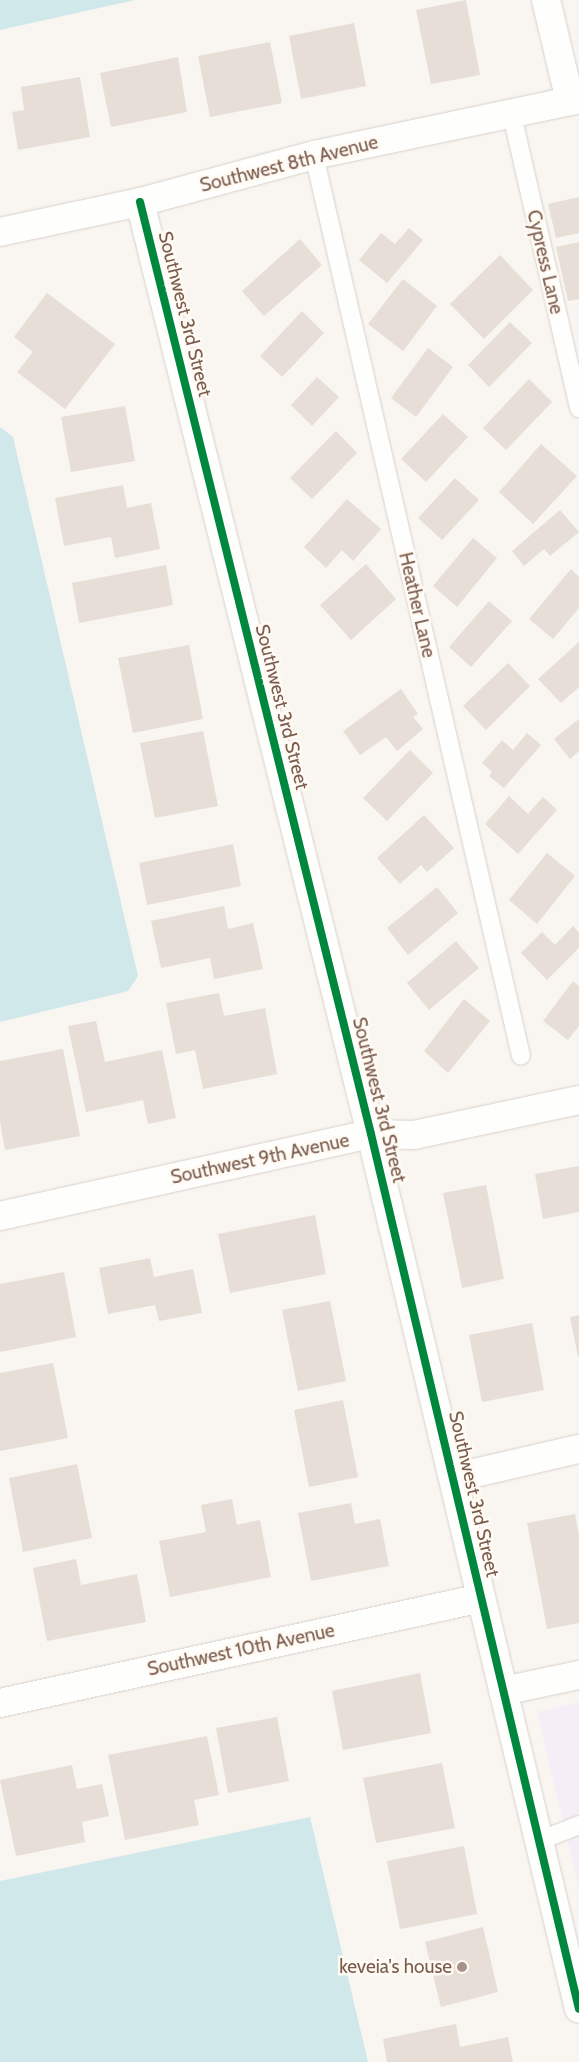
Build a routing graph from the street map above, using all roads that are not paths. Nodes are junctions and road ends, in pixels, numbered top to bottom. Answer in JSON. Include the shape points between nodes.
{"nodes":[{"id":1,"x":546,"y":0,"type":"edge"},
{"id":2,"x":575,"y":100,"type":"edge"},
{"id":3,"x":512,"y":115,"type":"junction"},
{"id":4,"x":314,"y":155,"type":"junction"},
{"id":5,"x":140,"y":202,"type":"junction"},
{"id":6,"x":0,"y":232,"type":"edge"},
{"id":7,"x":579,"y":408,"type":"edge"},
{"id":8,"x":521,"y":1056,"type":"dead end"},
{"id":9,"x":579,"y":1100,"type":"edge"},
{"id":10,"x":371,"y":1134,"type":"junction"},
{"id":11,"x":0,"y":1216,"type":"edge"},
{"id":12,"x":579,"y":1449,"type":"edge"},
{"id":13,"x":454,"y":1478,"type":"junction"},
{"id":14,"x":481,"y":1598,"type":"junction"},
{"id":15,"x":579,"y":1674,"type":"edge"},
{"id":16,"x":503,"y":1691,"type":"junction"},
{"id":17,"x":0,"y":1701,"type":"edge"},
{"id":18,"x":579,"y":1826,"type":"edge"},
{"id":19,"x":539,"y":1841,"type":"junction"},
{"id":20,"x":579,"y":2009,"type":"edge"}],
"edges":[{"from":1,"to":2,"type":"street"},
{"from":2,"to":3,"type":"street","name":"Southwest 8th Avenue"},
{"from":3,"to":4,"type":"street","name":"Southwest 8th Avenue"},
{"from":3,"to":7,"type":"lane","name":"Cypress Lane"},
{"from":4,"to":5,"type":"street","name":"Southwest 8th Avenue"},
{"from":4,"to":8,"type":"lane","name":"Heather Lane"},
{"from":5,"to":6,"type":"street","name":"Southwest 8th Avenue"},
{"from":5,"to":10,"type":"street","name":"Southwest 3rd Street"},
{"from":9,"to":10,"type":"street","name":"Southwest 9th Avenue","via":[[414,1135]]},
{"from":10,"to":11,"type":"street","name":"Southwest 9th Avenue"},
{"from":10,"to":13,"type":"street","name":"Southwest 3rd Street"},
{"from":12,"to":13,"type":"street"},
{"from":13,"to":14,"type":"street","name":"Southwest 3rd Street"},
{"from":14,"to":16,"type":"street","name":"Southwest 3rd Street"},
{"from":14,"to":17,"type":"street","name":"Southwest 10th Avenue"},
{"from":15,"to":16,"type":"street"},
{"from":16,"to":19,"type":"street","name":"Southwest 3rd Street"},
{"from":18,"to":19,"type":"lane"},
{"from":19,"to":20,"type":"street","name":"Southwest 3rd Street"}]}
